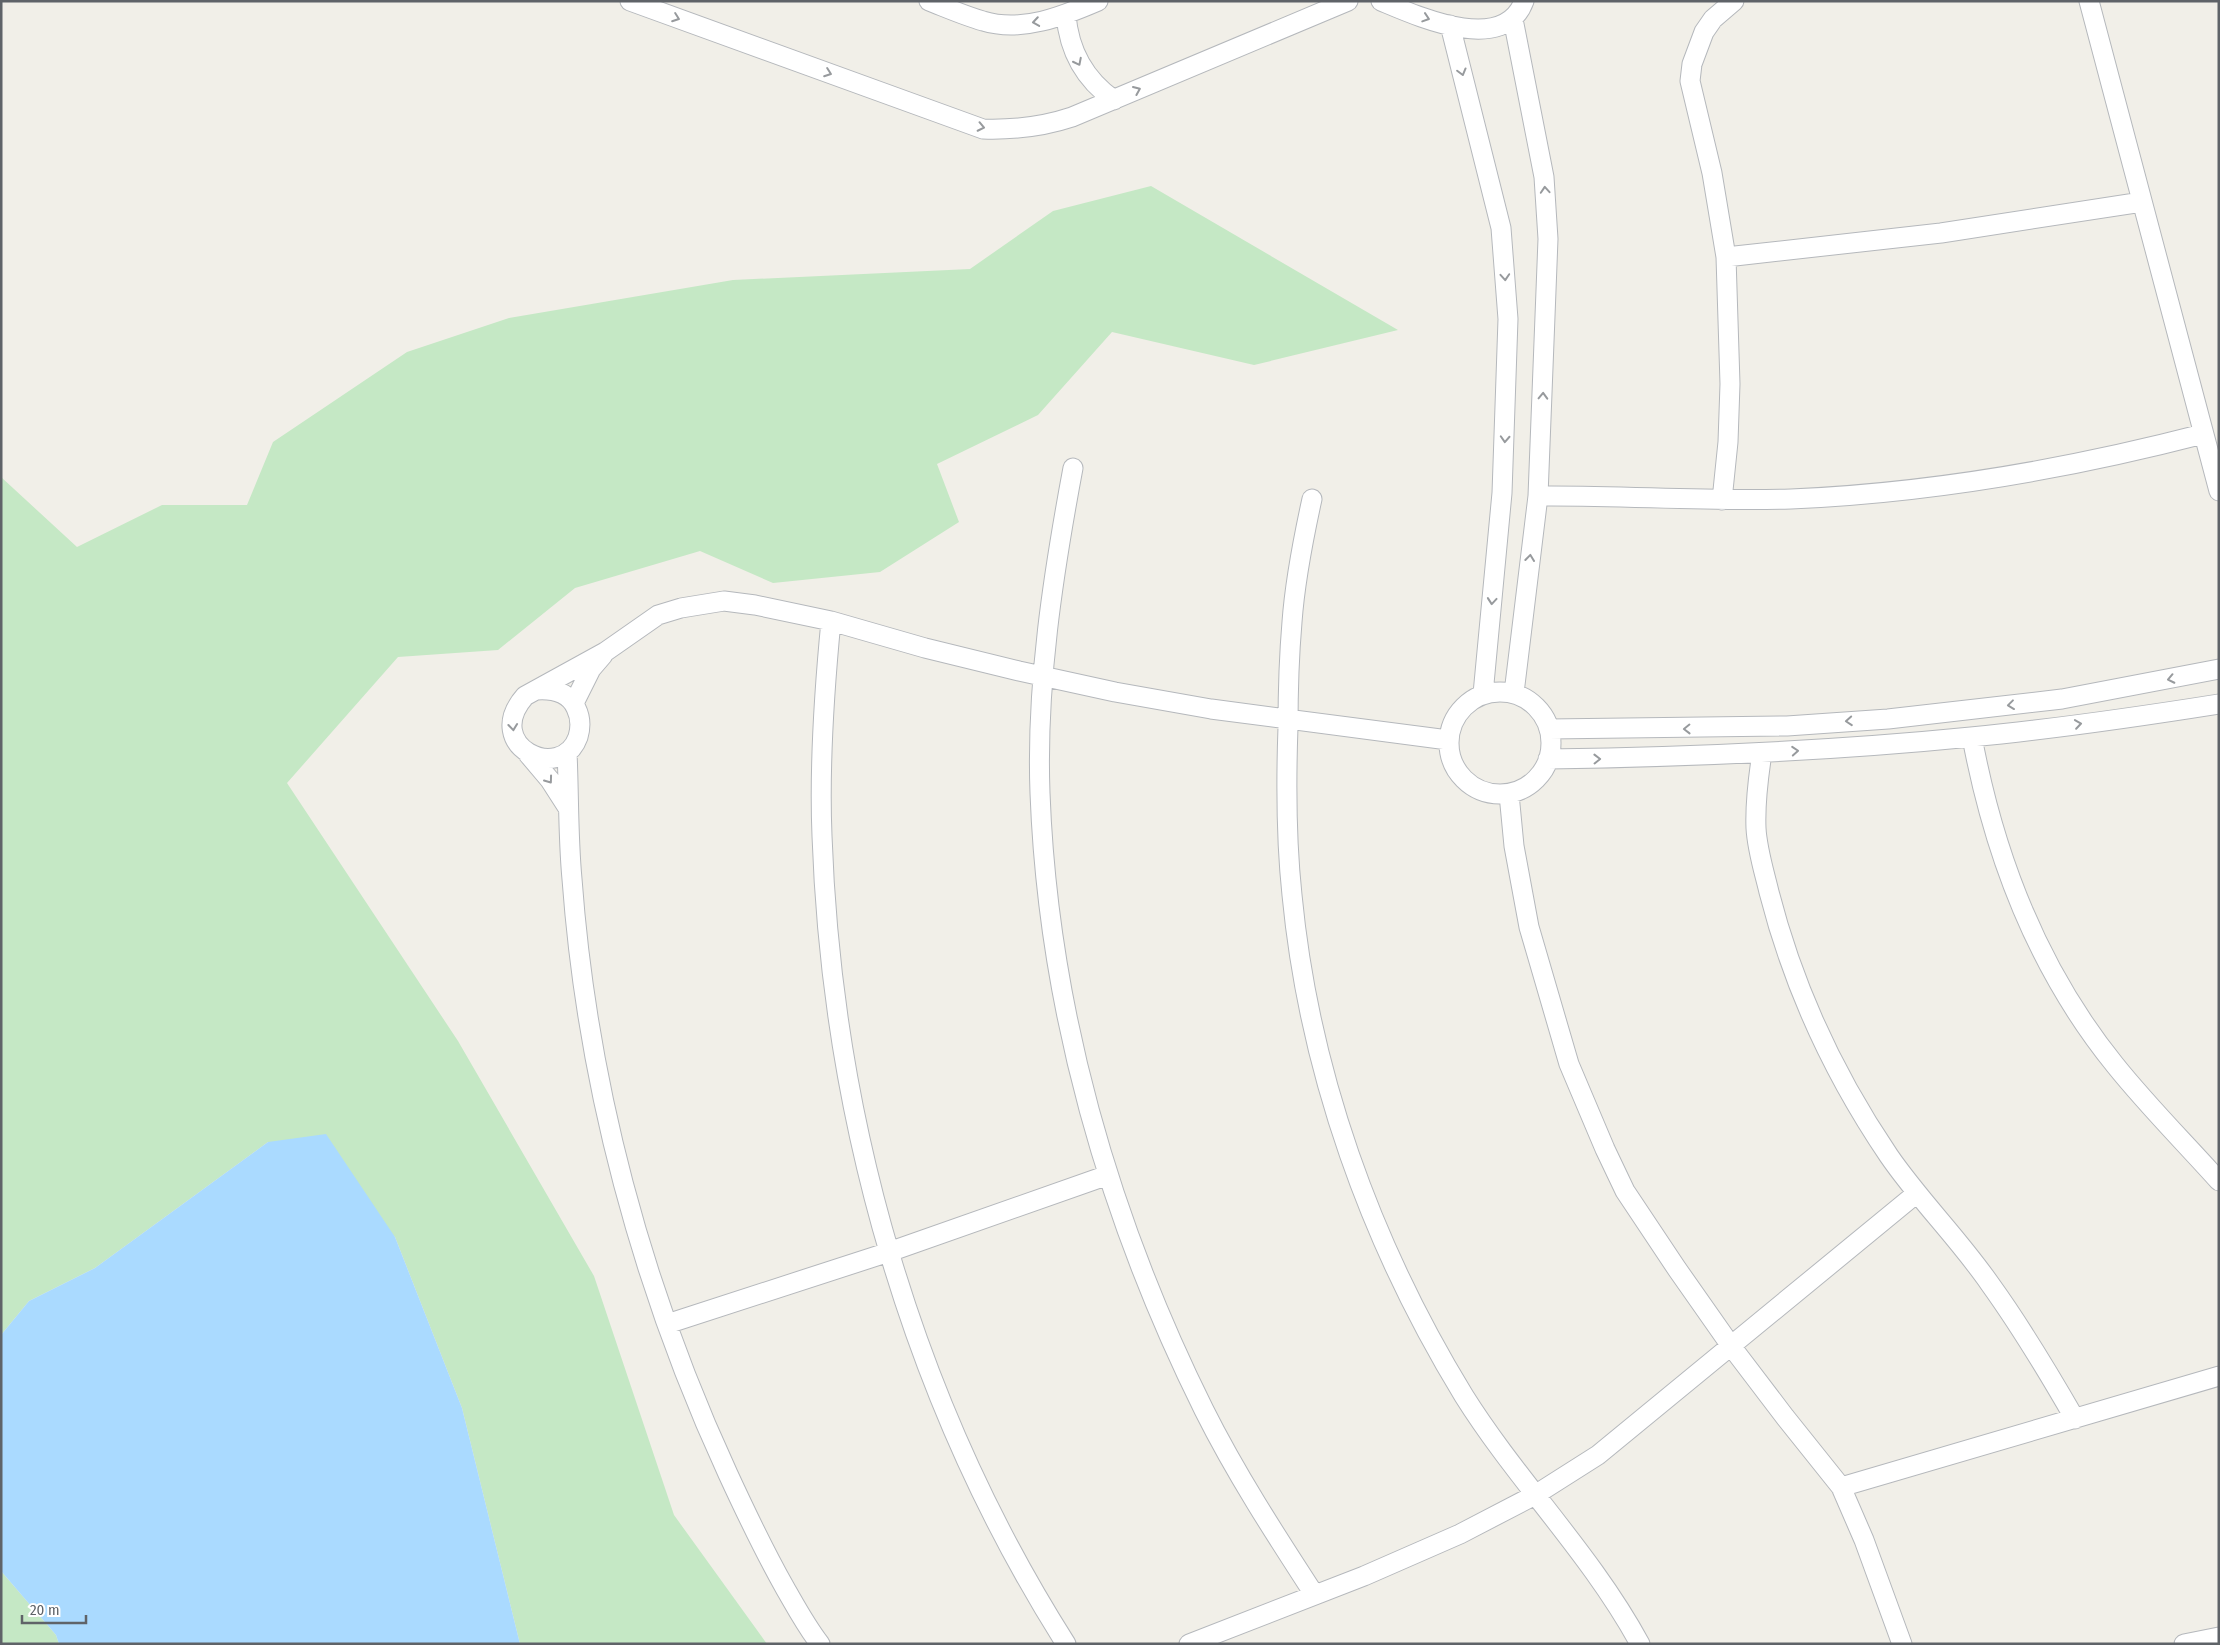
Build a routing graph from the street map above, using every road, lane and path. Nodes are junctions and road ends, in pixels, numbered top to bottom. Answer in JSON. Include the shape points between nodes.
{"nodes":[{"id":1,"x":630,"y":1,"type":"edge"},
{"id":2,"x":930,"y":1,"type":"edge"},
{"id":3,"x":1098,"y":1,"type":"edge"},
{"id":4,"x":1348,"y":1,"type":"edge"},
{"id":5,"x":1381,"y":1,"type":"edge"},
{"id":6,"x":1524,"y":1,"type":"edge"},
{"id":7,"x":1734,"y":1,"type":"edge"},
{"id":8,"x":2089,"y":1,"type":"edge"},
{"id":9,"x":1066,"y":15,"type":"junction"},
{"id":10,"x":1513,"y":19,"type":"junction"},
{"id":11,"x":1450,"y":25,"type":"junction"},
{"id":12,"x":1114,"y":100,"type":"junction"},
{"id":13,"x":2142,"y":202,"type":"junction"},
{"id":14,"x":1726,"y":257,"type":"junction"},
{"id":15,"x":2204,"y":434,"type":"junction"},
{"id":16,"x":1073,"y":468,"type":"dead end"},
{"id":17,"x":2219,"y":491,"type":"edge"},
{"id":18,"x":1538,"y":496,"type":"junction"},
{"id":19,"x":1312,"y":499,"type":"dead end"},
{"id":20,"x":1722,"y":500,"type":"junction"},
{"id":21,"x":831,"y":621,"type":"junction"},
{"id":22,"x":605,"y":652,"type":"junction"},
{"id":23,"x":2219,"y":669,"type":"edge"},
{"id":24,"x":1044,"y":677,"type":"junction"},
{"id":25,"x":537,"y":690,"type":"junction"},
{"id":26,"x":1514,"y":693,"type":"junction"},
{"id":27,"x":1483,"y":694,"type":"junction"},
{"id":28,"x":574,"y":703,"type":"junction"},
{"id":29,"x":2219,"y":704,"type":"edge"},
{"id":30,"x":1288,"y":720,"type":"junction"},
{"id":31,"x":1549,"y":730,"type":"junction"},
{"id":32,"x":1972,"y":737,"type":"junction"},
{"id":33,"x":1448,"y":740,"type":"junction"},
{"id":34,"x":567,"y":752,"type":"junction"},
{"id":35,"x":1762,"y":753,"type":"junction"},
{"id":36,"x":528,"y":754,"type":"junction"},
{"id":37,"x":1548,"y":759,"type":"junction"},
{"id":38,"x":1509,"y":794,"type":"junction"},
{"id":39,"x":568,"y":808,"type":"junction"},
{"id":40,"x":1108,"y":1175,"type":"junction"},
{"id":41,"x":2219,"y":1180,"type":"edge"},
{"id":42,"x":1917,"y":1193,"type":"junction"},
{"id":43,"x":888,"y":1252,"type":"junction"},
{"id":44,"x":667,"y":1324,"type":"junction"},
{"id":45,"x":1731,"y":1346,"type":"junction"},
{"id":46,"x":2219,"y":1376,"type":"edge"},
{"id":47,"x":2075,"y":1418,"type":"junction"},
{"id":48,"x":1841,"y":1487,"type":"junction"},
{"id":49,"x":1535,"y":1495,"type":"junction"},
{"id":50,"x":1314,"y":1594,"type":"junction"},
{"id":51,"x":2219,"y":1637,"type":"edge"},
{"id":52,"x":820,"y":1644,"type":"edge"},
{"id":53,"x":1066,"y":1644,"type":"edge"},
{"id":54,"x":1189,"y":1644,"type":"edge"},
{"id":55,"x":1640,"y":1644,"type":"edge"},
{"id":56,"x":1902,"y":1644,"type":"edge"},
{"id":57,"x":2184,"y":1644,"type":"edge"}],
"edges":[{"from":1,"to":12,"type":"street","one_way":true,"via":[[982,129],[1009,130],[1054,123]]},
{"from":9,"to":2,"type":"street","one_way":true,"via":[[1038,22],[985,22]]},
{"from":3,"to":9,"type":"street"},
{"from":12,"to":4,"type":"street","one_way":true},
{"from":5,"to":11,"type":"street","one_way":true},
{"from":6,"to":10,"type":"street"},
{"from":7,"to":14,"type":"street","via":[[1704,32],[1692,64],[1690,81],[1712,173]]},
{"from":8,"to":13,"type":"street"},
{"from":9,"to":12,"type":"street","one_way":true,"via":[[1070,44],[1083,71]]},
{"from":10,"to":11,"type":"street","via":[[1487,28],[1466,29]]},
{"from":18,"to":10,"type":"street","one_way":true,"via":[[1548,238],[1544,176]]},
{"from":11,"to":27,"type":"street","one_way":true,"via":[[1500,221],[1508,319],[1502,493]]},
{"from":13,"to":14,"type":"street","via":[[1941,233]]},
{"from":13,"to":15,"type":"street"},
{"from":14,"to":20,"type":"street","via":[[1730,384]]},
{"from":15,"to":17,"type":"street"},
{"from":15,"to":20,"type":"street","via":[[2068,466],[1960,484],[1861,495]]},
{"from":16,"to":24,"type":"street","via":[[1060,537]]},
{"from":18,"to":20,"type":"street"},
{"from":26,"to":18,"type":"street","one_way":true},
{"from":19,"to":30,"type":"street","via":[[1292,619]]},
{"from":21,"to":22,"type":"street","via":[[724,601],[658,615]]},
{"from":21,"to":24,"type":"street"},
{"from":21,"to":43,"type":"street","via":[[822,762],[826,913],[848,1080]]},
{"from":22,"to":25,"type":"street"},
{"from":22,"to":28,"type":"street"},
{"from":23,"to":31,"type":"street","one_way":true,"via":[[2062,699],[1888,719],[1787,726]]},
{"from":24,"to":30,"type":"street"},
{"from":24,"to":40,"type":"street","via":[[1040,791],[1050,903],[1069,1022]]},
{"from":25,"to":28,"type":"street","via":[[551,689]]},
{"from":25,"to":36,"type":"street","one_way":true,"via":[[520,701],[511,719],[518,745]]},
{"from":26,"to":27,"type":"street","via":[[1498,691]]},
{"from":26,"to":31,"type":"street","via":[[1528,699],[1540,710]]},
{"from":27,"to":33,"type":"street","via":[[1459,712],[1451,725]]},
{"from":28,"to":34,"type":"street","via":[[580,716],[580,729],[576,742]]},
{"from":32,"to":29,"type":"street","one_way":true},
{"from":30,"to":33,"type":"street"},
{"from":30,"to":49,"type":"street","via":[[1287,828],[1292,896],[1310,1013],[1340,1128],[1382,1240],[1435,1346],[1466,1398]]},
{"from":31,"to":37,"type":"street"},
{"from":35,"to":32,"type":"street","one_way":true},
{"from":32,"to":41,"type":"street","via":[[1988,814],[2000,852],[2033,932],[2060,984],[2113,1063]]},
{"from":33,"to":38,"type":"street","via":[[1450,756],[1466,782],[1479,790]]},
{"from":34,"to":36,"type":"street","via":[[554,758]]},
{"from":34,"to":39,"type":"street"},
{"from":37,"to":35,"type":"street","one_way":true},
{"from":35,"to":42,"type":"street","via":[[1756,790],[1756,831],[1788,956],[1842,1080],[1890,1157]]},
{"from":36,"to":39,"type":"street","one_way":true},
{"from":37,"to":38,"type":"street","via":[[1546,768],[1536,780]]},
{"from":38,"to":45,"type":"street","via":[[1514,846],[1529,927],[1555,1019],[1585,1107],[1625,1191]]},
{"from":39,"to":44,"type":"street","via":[[580,953],[603,1096],[638,1236]]},
{"from":40,"to":43,"type":"street"},
{"from":40,"to":50,"type":"street","via":[[1146,1284],[1205,1413],[1270,1527]]},
{"from":42,"to":45,"type":"street"},
{"from":42,"to":47,"type":"street","via":[[1989,1282]]},
{"from":43,"to":44,"type":"street"},
{"from":43,"to":53,"type":"street","via":[[916,1335],[960,1444],[1020,1566]]},
{"from":44,"to":52,"type":"street","via":[[711,1438],[741,1502],[804,1621]]},
{"from":45,"to":48,"type":"street"},
{"from":45,"to":49,"type":"street","via":[[1598,1455]]},
{"from":46,"to":47,"type":"street"},
{"from":47,"to":48,"type":"street"},
{"from":48,"to":56,"type":"street"},
{"from":49,"to":50,"type":"street","via":[[1413,1556]]},
{"from":49,"to":55,"type":"street","via":[[1588,1562]]},
{"from":50,"to":54,"type":"street"},
{"from":51,"to":57,"type":"street"}]}
